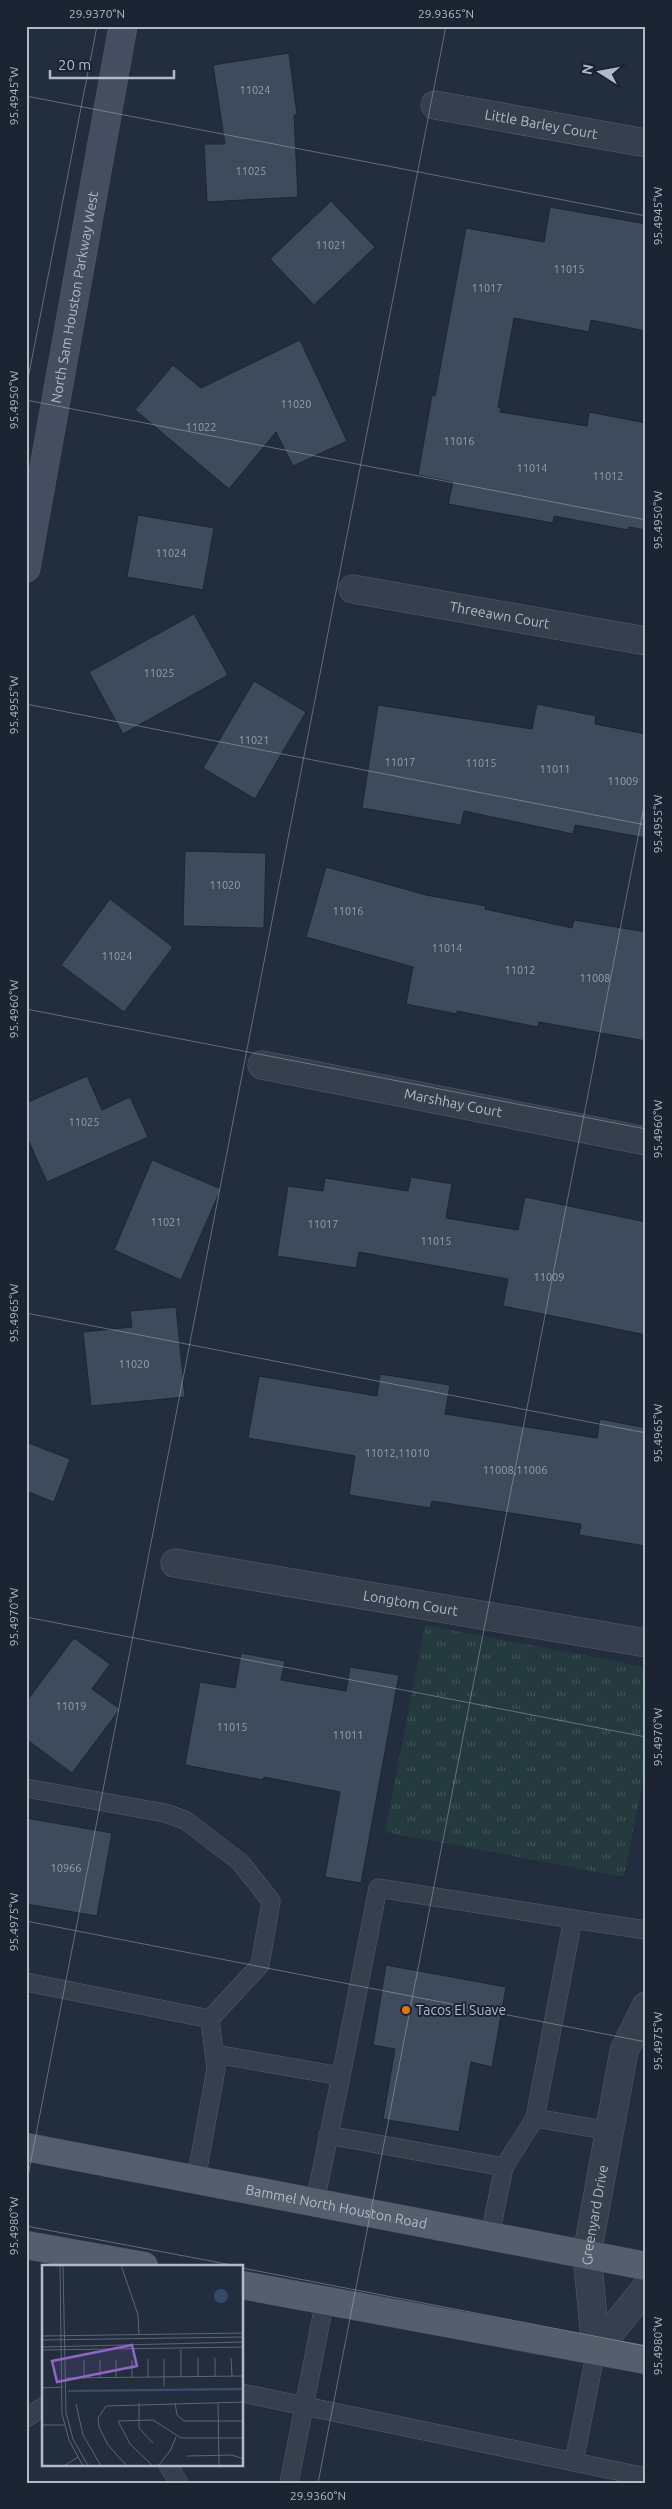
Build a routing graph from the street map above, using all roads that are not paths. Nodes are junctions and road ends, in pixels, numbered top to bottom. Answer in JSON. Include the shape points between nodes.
{"nodes":[{"id":1,"x":122,"y":26,"type":"edge"},
{"id":2,"x":435,"y":105,"type":"dead end"},
{"id":3,"x":646,"y":143,"type":"edge"},
{"id":4,"x":26,"y":568,"type":"edge"},
{"id":5,"x":354,"y":589,"type":"dead end"},
{"id":6,"x":646,"y":641,"type":"edge"},
{"id":7,"x":262,"y":1065,"type":"dead end"},
{"id":8,"x":646,"y":1141,"type":"edge"},
{"id":9,"x":175,"y":1562,"type":"dead end"},
{"id":10,"x":646,"y":1643,"type":"edge"},
{"id":11,"x":26,"y":1788,"type":"edge"},
{"id":12,"x":573,"y":1919,"type":"junction"},
{"id":13,"x":646,"y":1930,"type":"edge"},
{"id":14,"x":26,"y":1982,"type":"edge"},
{"id":15,"x":646,"y":2006,"type":"edge"},
{"id":16,"x":210,"y":2018,"type":"junction"},
{"id":17,"x":215,"y":2054,"type":"junction"},
{"id":18,"x":341,"y":2076,"type":"junction"},
{"id":19,"x":535,"y":2118,"type":"junction"},
{"id":20,"x":610,"y":2132,"type":"junction"},
{"id":21,"x":328,"y":2135,"type":"junction"},
{"id":22,"x":26,"y":2147,"type":"edge"},
{"id":23,"x":504,"y":2167,"type":"junction"},
{"id":24,"x":196,"y":2179,"type":"junction"},
{"id":25,"x":315,"y":2202,"type":"junction"},
{"id":26,"x":490,"y":2235,"type":"junction"},
{"id":27,"x":26,"y":2245,"type":"edge"},
{"id":28,"x":587,"y":2254,"type":"junction"},
{"id":29,"x":138,"y":2265,"type":"edge"},
{"id":30,"x":646,"y":2266,"type":"edge"},
{"id":31,"x":244,"y":2285,"type":"edge"},
{"id":32,"x":646,"y":2288,"type":"edge"},
{"id":33,"x":325,"y":2300,"type":"junction"},
{"id":34,"x":596,"y":2350,"type":"junction"},
{"id":35,"x":646,"y":2360,"type":"edge"},
{"id":36,"x":244,"y":2393,"type":"edge"},
{"id":37,"x":304,"y":2405,"type":"junction"},
{"id":38,"x":42,"y":2407,"type":"edge"},
{"id":39,"x":26,"y":2418,"type":"edge"},
{"id":40,"x":574,"y":2462,"type":"junction"},
{"id":41,"x":169,"y":2466,"type":"edge"},
{"id":42,"x":646,"y":2477,"type":"edge"},
{"id":43,"x":179,"y":2483,"type":"edge"},
{"id":44,"x":289,"y":2483,"type":"edge"}],
"edges":[{"from":1,"to":4,"type":"main road","name":"North Sam Houston Parkway West"},
{"from":2,"to":3,"type":"street","name":"Little Barley Court"},
{"from":5,"to":6,"type":"street","name":"Threeawn Court"},
{"from":7,"to":8,"type":"street","name":"Marshhay Court"},
{"from":9,"to":10,"type":"street","name":"Longtom Court"},
{"from":11,"to":16,"type":"lane","via":[[165,1813],[185,1820],[240,1862],[271,1901],[260,1965]]},
{"from":12,"to":13,"type":"lane"},
{"from":12,"to":18,"type":"lane","via":[[378,1888]]},
{"from":12,"to":19,"type":"lane"},
{"from":14,"to":16,"type":"lane"},
{"from":15,"to":20,"type":"street","name":"Greenyard Drive","via":[[624,2051]]},
{"from":16,"to":17,"type":"lane"},
{"from":17,"to":18,"type":"lane"},
{"from":17,"to":24,"type":"lane","via":[[216,2069]]},
{"from":18,"to":21,"type":"lane"},
{"from":19,"to":20,"type":"lane"},
{"from":19,"to":23,"type":"lane"},
{"from":20,"to":28,"type":"street","name":"Greenyard Drive"},
{"from":21,"to":23,"type":"lane"},
{"from":21,"to":25,"type":"lane"},
{"from":22,"to":24,"type":"main road","name":"Bammel North Houston Road"},
{"from":23,"to":26,"type":"lane"},
{"from":24,"to":25,"type":"main road","name":"Bammel North Houston Road"},
{"from":25,"to":26,"type":"main road","name":"Bammel North Houston Road"},
{"from":26,"to":28,"type":"main road","name":"Bammel North Houston Road"},
{"from":27,"to":29,"type":"main road"},
{"from":28,"to":30,"type":"main road","name":"Bammel North Houston Road"},
{"from":28,"to":34,"type":"street","name":"Greenyard Drive"},
{"from":31,"to":33,"type":"main road"},
{"from":32,"to":34,"type":"street"},
{"from":33,"to":34,"type":"main road"},
{"from":33,"to":37,"type":"lane"},
{"from":34,"to":35,"type":"main road"},
{"from":34,"to":40,"type":"lane"},
{"from":36,"to":37,"type":"lane"},
{"from":37,"to":40,"type":"lane"},
{"from":37,"to":44,"type":"lane"},
{"from":38,"to":39,"type":"lane"},
{"from":40,"to":42,"type":"lane"},
{"from":41,"to":43,"type":"lane"}]}
